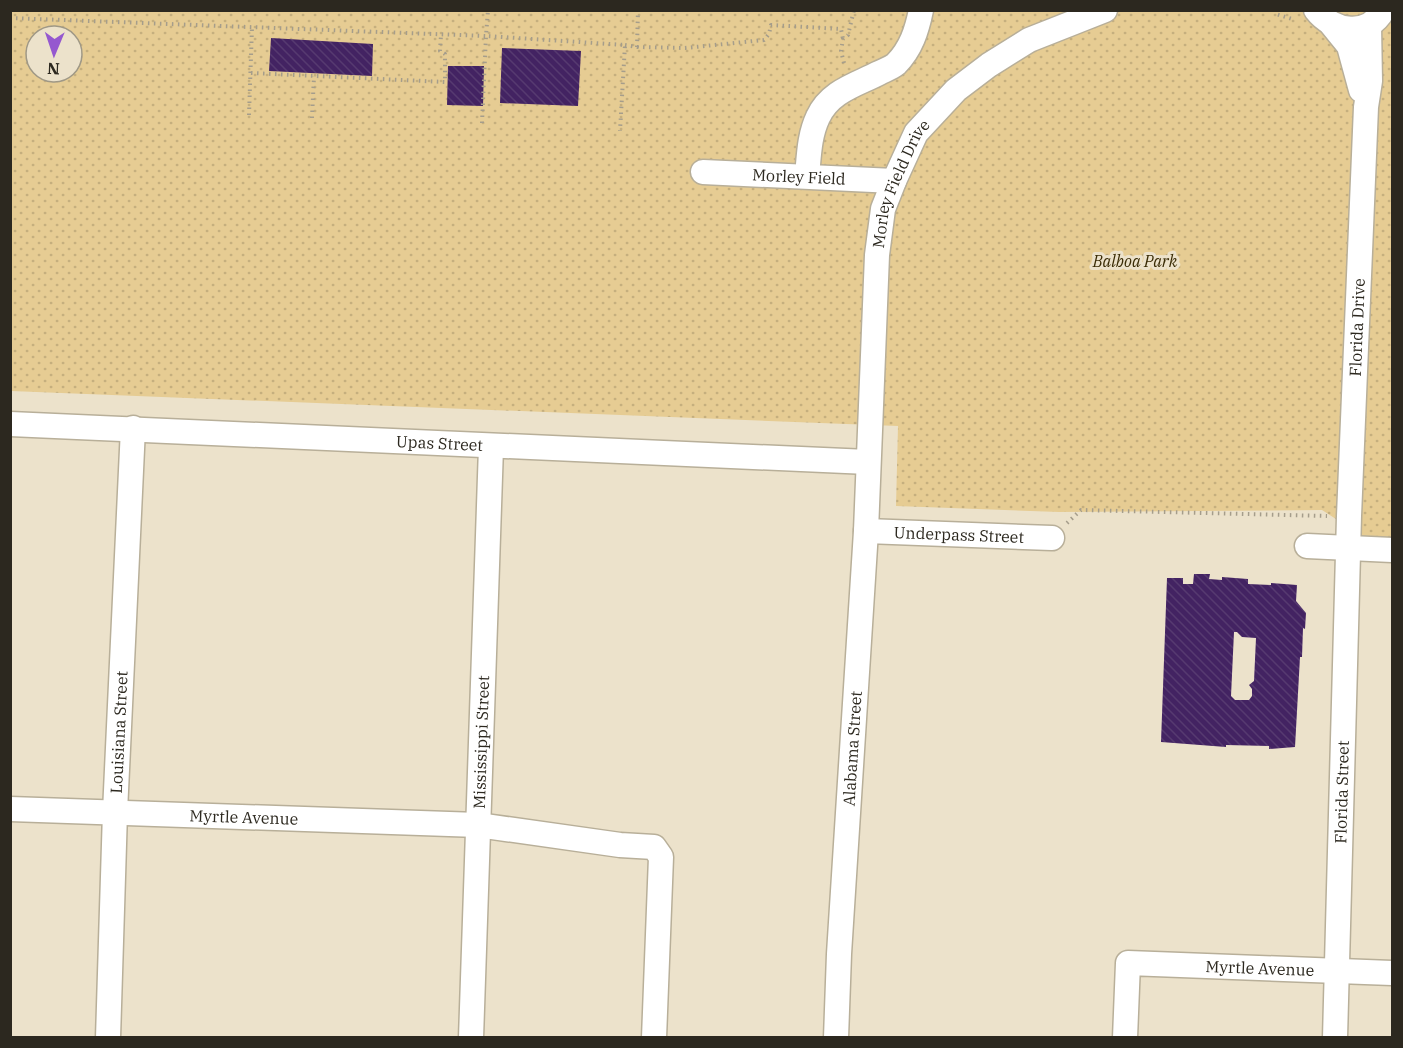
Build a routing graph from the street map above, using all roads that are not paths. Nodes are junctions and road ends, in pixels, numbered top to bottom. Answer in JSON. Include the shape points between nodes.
{"nodes":[{"id":1,"x":921,"y":10,"type":"edge"},
{"id":2,"x":1105,"y":10,"type":"edge"},
{"id":3,"x":1381,"y":15,"type":"edge"},
{"id":4,"x":1324,"y":18,"type":"edge"},
{"id":5,"x":1366,"y":107,"type":"junction"},
{"id":6,"x":703,"y":172,"type":"dead end"},
{"id":7,"x":807,"y":176,"type":"junction"},
{"id":8,"x":894,"y":181,"type":"junction"},
{"id":9,"x":10,"y":424,"type":"edge"},
{"id":10,"x":134,"y":428,"type":"junction"},
{"id":11,"x":491,"y":447,"type":"junction"},
{"id":12,"x":868,"y":462,"type":"junction"},
{"id":13,"x":866,"y":531,"type":"junction"},
{"id":14,"x":1052,"y":538,"type":"road end"},
{"id":15,"x":1307,"y":546,"type":"dead end"},
{"id":16,"x":1350,"y":548,"type":"junction"},
{"id":17,"x":1392,"y":550,"type":"edge"},
{"id":18,"x":10,"y":808,"type":"edge"},
{"id":19,"x":115,"y":812,"type":"junction"},
{"id":20,"x":478,"y":825,"type":"junction"},
{"id":21,"x":1336,"y":971,"type":"junction"},
{"id":22,"x":1392,"y":973,"type":"edge"},
{"id":23,"x":108,"y":1038,"type":"edge"},
{"id":24,"x":471,"y":1038,"type":"edge"},
{"id":25,"x":654,"y":1038,"type":"edge"},
{"id":26,"x":836,"y":1038,"type":"edge"},
{"id":27,"x":1125,"y":1038,"type":"edge"},
{"id":28,"x":1335,"y":1038,"type":"edge"}],
"edges":[{"from":1,"to":7,"type":"street","via":[[910,46],[895,65],[840,90],[826,103],[810,139]]},
{"from":2,"to":8,"type":"street","name":"Morley Field Drive","via":[[1029,40],[956,90],[916,133]]},
{"from":3,"to":4,"type":"street","via":[[1356,29],[1344,29]]},
{"from":3,"to":5,"type":"street","name":"Florida Drive"},
{"from":4,"to":5,"type":"street","name":"Florida Drive","via":[[1349,46]]},
{"from":5,"to":16,"type":"street","name":"Florida Drive"},
{"from":6,"to":7,"type":"street","name":"Morley Field"},
{"from":7,"to":8,"type":"street","name":"Morley Field"},
{"from":8,"to":12,"type":"street","name":"Morley Field Drive","via":[[884,209],[877,255]]},
{"from":9,"to":10,"type":"street","name":"Upas Street"},
{"from":10,"to":11,"type":"street","name":"Upas Street"},
{"from":10,"to":19,"type":"street","name":"Louisiana Street"},
{"from":11,"to":12,"type":"street","name":"Upas Street"},
{"from":11,"to":20,"type":"street","name":"Mississippi Street"},
{"from":12,"to":13,"type":"street","name":"Alabama Street"},
{"from":13,"to":14,"type":"street","name":"Underpass Street"},
{"from":13,"to":26,"type":"street","name":"Alabama Street"},
{"from":15,"to":16,"type":"street"},
{"from":16,"to":17,"type":"street"},
{"from":16,"to":21,"type":"street","name":"Florida Street"},
{"from":18,"to":19,"type":"street","name":"Myrtle Avenue"},
{"from":19,"to":20,"type":"street","name":"Myrtle Avenue"},
{"from":19,"to":23,"type":"street","name":"Louisiana Street"},
{"from":20,"to":24,"type":"street","name":"Mississippi Street"},
{"from":20,"to":25,"type":"street","name":"Myrtle Avenue","via":[[654,847],[661,857]]},
{"from":21,"to":22,"type":"street","name":"Myrtle Avenue"},
{"from":21,"to":27,"type":"street","name":"Myrtle Avenue","via":[[1128,963]]},
{"from":21,"to":28,"type":"street","name":"Florida Street"}]}
